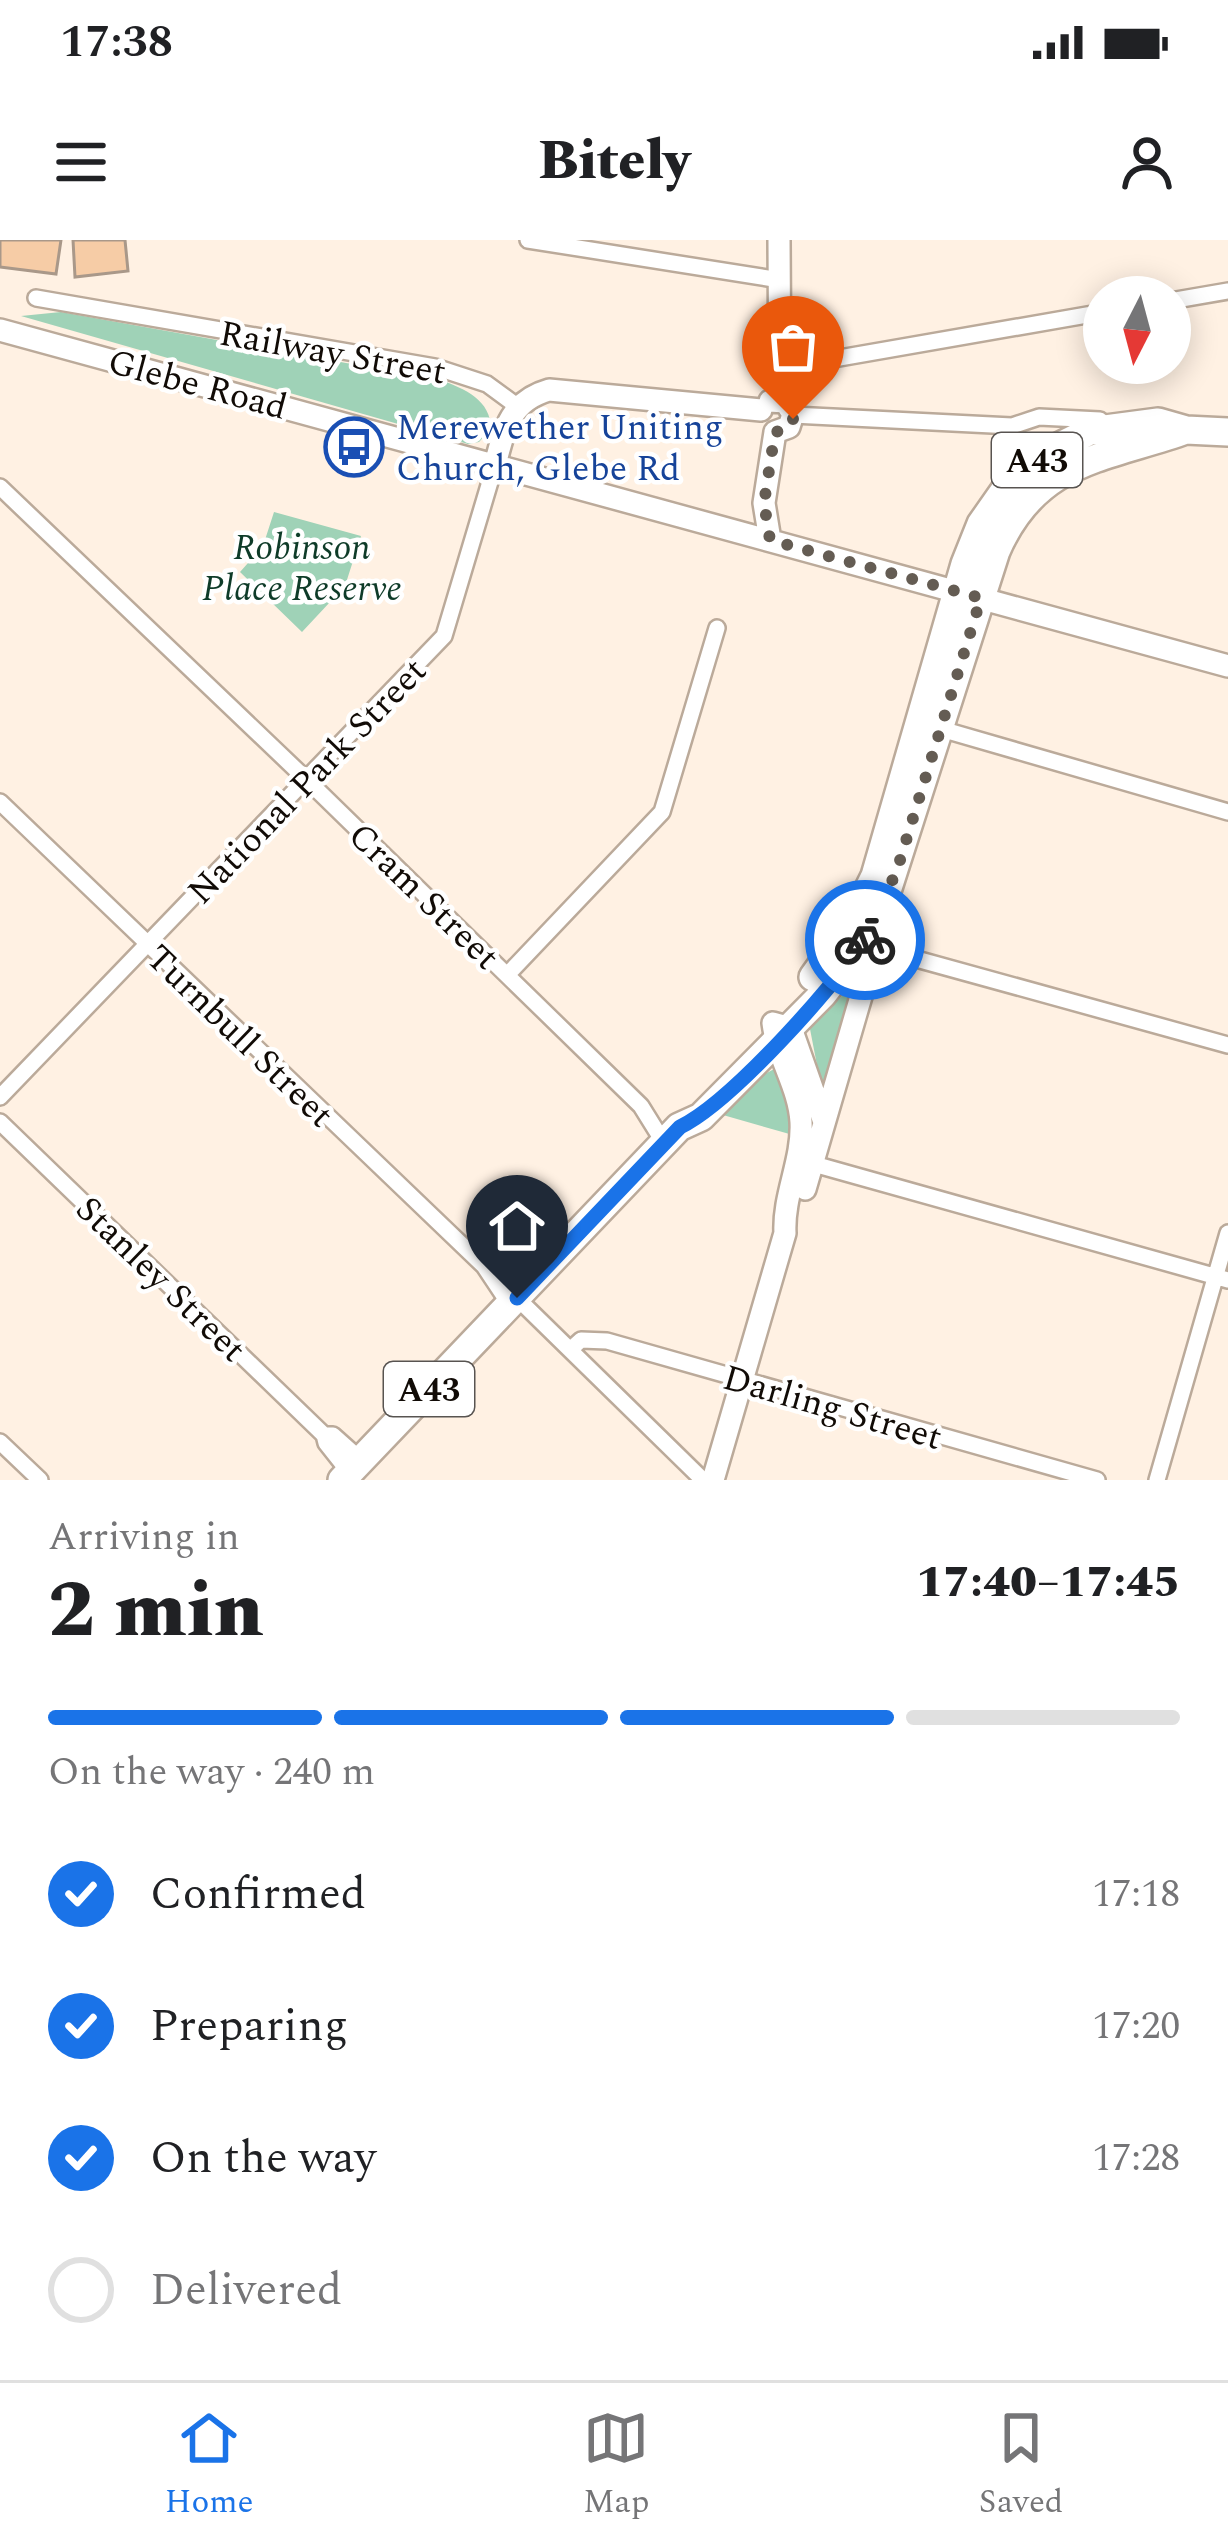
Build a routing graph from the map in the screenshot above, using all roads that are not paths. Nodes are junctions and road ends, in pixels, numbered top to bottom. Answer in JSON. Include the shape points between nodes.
{"nodes":[{"id":1,"x":528,"y":240,"type":"edge"},
{"id":2,"x":778,"y":240,"type":"edge"},
{"id":3,"x":779,"y":280,"type":"junction"},
{"id":4,"x":1228,"y":291,"type":"edge"},
{"id":5,"x":1191,"y":297,"type":"edge"},
{"id":6,"x":36,"y":298,"type":"dead end"},
{"id":7,"x":1083,"y":316,"type":"edge"},
{"id":8,"x":0,"y":330,"type":"edge"},
{"id":9,"x":782,"y":368,"type":"junction"},
{"id":10,"x":517,"y":406,"type":"junction"},
{"id":11,"x":778,"y":408,"type":"junction"},
{"id":12,"x":1158,"y":422,"type":"junction"},
{"id":13,"x":1186,"y":430,"type":"junction"},
{"id":14,"x":1228,"y":432,"type":"edge"},
{"id":15,"x":495,"y":465,"type":"junction"},
{"id":16,"x":0,"y":487,"type":"edge"},
{"id":17,"x":770,"y":540,"type":"junction"},
{"id":18,"x":969,"y":595,"type":"junction"},
{"id":19,"x":717,"y":628,"type":"dead end"},
{"id":20,"x":1228,"y":666,"type":"edge"},
{"id":21,"x":941,"y":729,"type":"junction"},
{"id":22,"x":308,"y":781,"type":"junction"},
{"id":23,"x":0,"y":802,"type":"edge"},
{"id":24,"x":1228,"y":812,"type":"edge"},
{"id":25,"x":146,"y":944,"type":"junction"},
{"id":26,"x":862,"y":944,"type":"junction"},
{"id":27,"x":508,"y":976,"type":"junction"},
{"id":28,"x":780,"y":1031,"type":"junction"},
{"id":29,"x":1228,"y":1045,"type":"edge"},
{"id":30,"x":0,"y":1097,"type":"edge"},
{"id":31,"x":0,"y":1122,"type":"edge"},
{"id":32,"x":824,"y":1122,"type":"junction"},
{"id":33,"x":672,"y":1135,"type":"junction"},
{"id":34,"x":806,"y":1162,"type":"junction"},
{"id":35,"x":1228,"y":1233,"type":"edge"},
{"id":36,"x":1222,"y":1278,"type":"edge"},
{"id":37,"x":516,"y":1299,"type":"junction"},
{"id":38,"x":571,"y":1349,"type":"junction"},
{"id":39,"x":744,"y":1381,"type":"junction"},
{"id":40,"x":0,"y":1442,"type":"edge"},
{"id":41,"x":356,"y":1472,"type":"edge"},
{"id":42,"x":40,"y":1480,"type":"edge"},
{"id":43,"x":703,"y":1480,"type":"edge"},
{"id":44,"x":713,"y":1480,"type":"edge"},
{"id":45,"x":1097,"y":1480,"type":"edge"},
{"id":46,"x":1157,"y":1480,"type":"edge"}],
"edges":[{"from":1,"to":3,"type":"street"},
{"from":2,"to":3,"type":"main road"},
{"from":3,"to":9,"type":"main road"},
{"from":4,"to":5,"type":"street"},
{"from":6,"to":10,"type":"street","name":"Railway Street","via":[[434,367],[487,384]]},
{"from":7,"to":9,"type":"street"},
{"from":8,"to":15,"type":"main road","name":"Glebe Road"},
{"from":9,"to":11,"type":"main road"},
{"from":10,"to":11,"type":"main road","via":[[557,390]]},
{"from":10,"to":15,"type":"main road","name":"National Park Street"},
{"from":11,"to":12,"type":"street","via":[[1012,426],[1039,417]]},
{"from":11,"to":17,"type":"main road","via":[[764,427],[775,432],[764,503]]},
{"from":12,"to":13,"type":"highway","number":"A43"},
{"from":12,"to":18,"type":"highway","number":"A43","via":[[1090,431],[1026,467],[981,524]]},
{"from":13,"to":14,"type":"highway","number":"A43"},
{"from":13,"to":18,"type":"highway","number":"A43","via":[[1112,450],[1046,484],[1018,512]]},
{"from":15,"to":17,"type":"main road","name":"Glebe Road"},
{"from":15,"to":22,"type":"street","name":"National Park Street","via":[[444,636]]},
{"from":16,"to":22,"type":"street","name":"Cram Street"},
{"from":17,"to":18,"type":"main road","name":"Glebe Road"},
{"from":18,"to":20,"type":"main road","name":"Glebe Road"},
{"from":18,"to":21,"type":"highway","number":"A43"},
{"from":18,"to":28,"type":"highway","number":"A43","via":[[875,876]]},
{"from":19,"to":27,"type":"street","via":[[662,812]]},
{"from":21,"to":24,"type":"street"},
{"from":21,"to":26,"type":"highway","number":"A43","via":[[897,870]]},
{"from":22,"to":25,"type":"street","name":"National Park Street"},
{"from":22,"to":27,"type":"street","name":"Cram Street"},
{"from":23,"to":25,"type":"street","name":"Turnbull Street"},
{"from":25,"to":30,"type":"street","name":"National Park Street"},
{"from":25,"to":37,"type":"street","name":"Turnbull Street"},
{"from":26,"to":28,"type":"highway","number":"A43"},
{"from":26,"to":29,"type":"street"},
{"from":26,"to":32,"type":"main road","via":[[862,994]]},
{"from":27,"to":33,"type":"street","name":"Cram Street"},
{"from":28,"to":32,"type":"main road"},
{"from":28,"to":33,"type":"highway","number":"A43","via":[[701,1117]]},
{"from":28,"to":34,"type":"main road"},
{"from":31,"to":41,"type":"street","name":"Stanley Street"},
{"from":32,"to":34,"type":"main road"},
{"from":33,"to":37,"type":"highway","number":"A43"},
{"from":34,"to":36,"type":"street"},
{"from":34,"to":39,"type":"main road","via":[[784,1212]]},
{"from":35,"to":36,"type":"street"},
{"from":36,"to":46,"type":"street"},
{"from":37,"to":38,"type":"street","name":"Turnbull Street"},
{"from":37,"to":41,"type":"highway","number":"A43"},
{"from":38,"to":39,"type":"street","name":"Darling Street","via":[[599,1340]]},
{"from":38,"to":43,"type":"street","name":"Turnbull Street"},
{"from":39,"to":44,"type":"main road"},
{"from":39,"to":45,"type":"street","name":"Darling Street"},
{"from":40,"to":42,"type":"street"}]}
